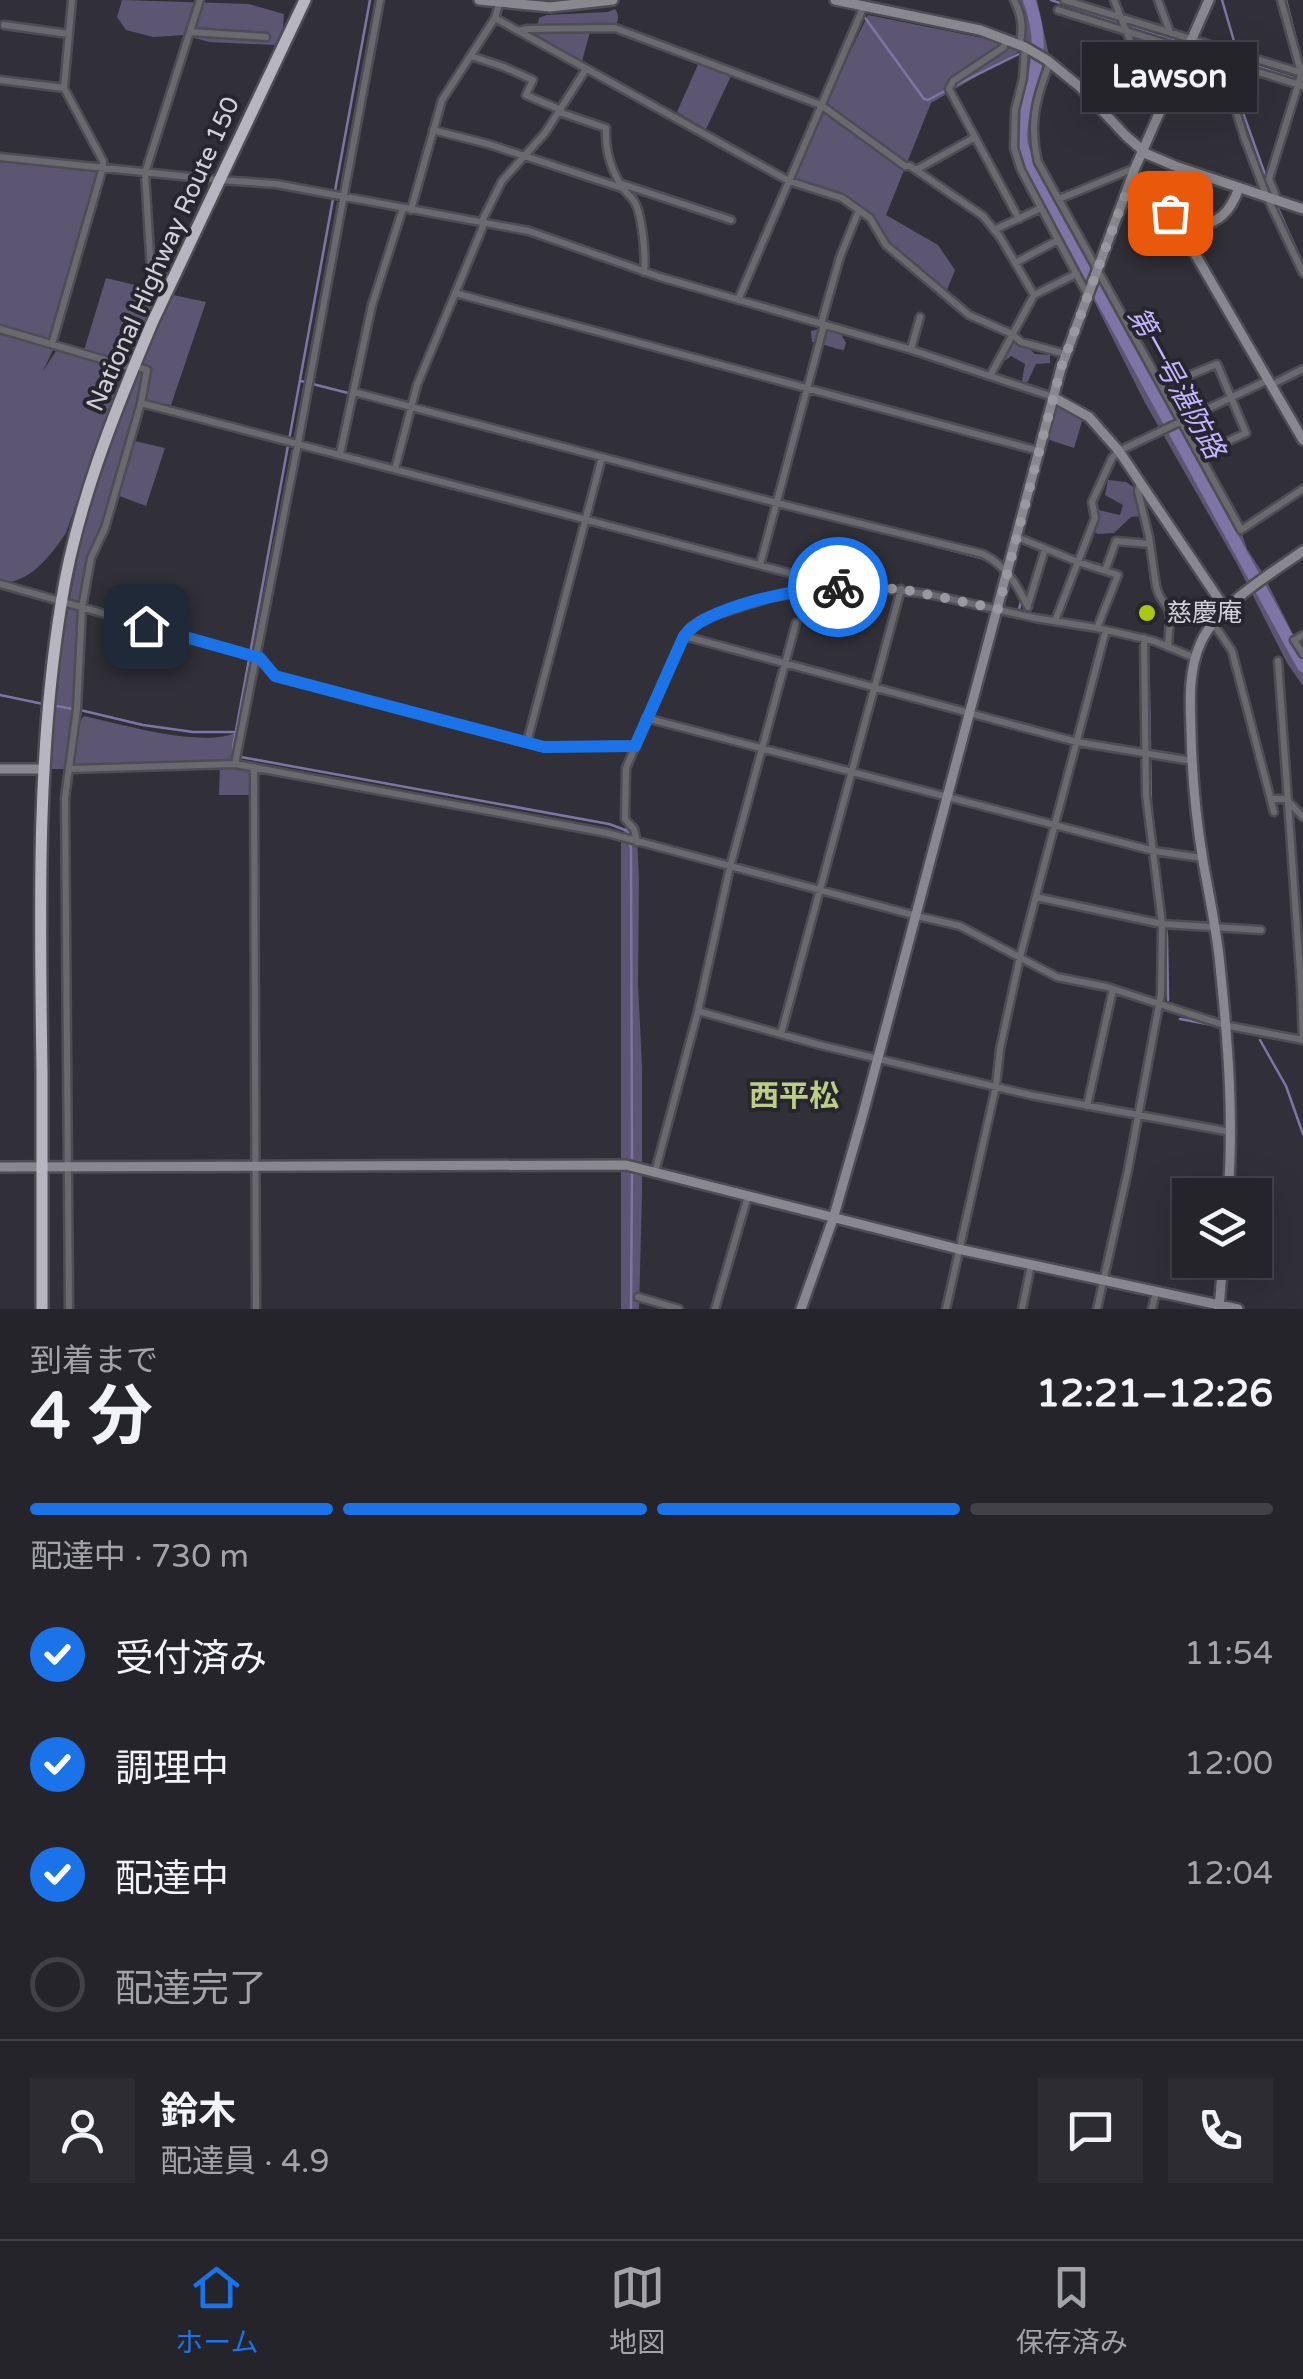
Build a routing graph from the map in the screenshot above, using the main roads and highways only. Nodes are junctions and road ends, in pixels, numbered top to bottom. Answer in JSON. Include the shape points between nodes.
{"nodes":[{"id":1,"x":304,"y":0,"type":"edge"},
{"id":2,"x":42,"y":1309,"type":"edge"}],
"edges":[{"from":1,"to":2,"type":"highway","name":"National Highway Route 150","via":[[133,367],[90,488],[61,602],[44,769],[40,916]]}]}
